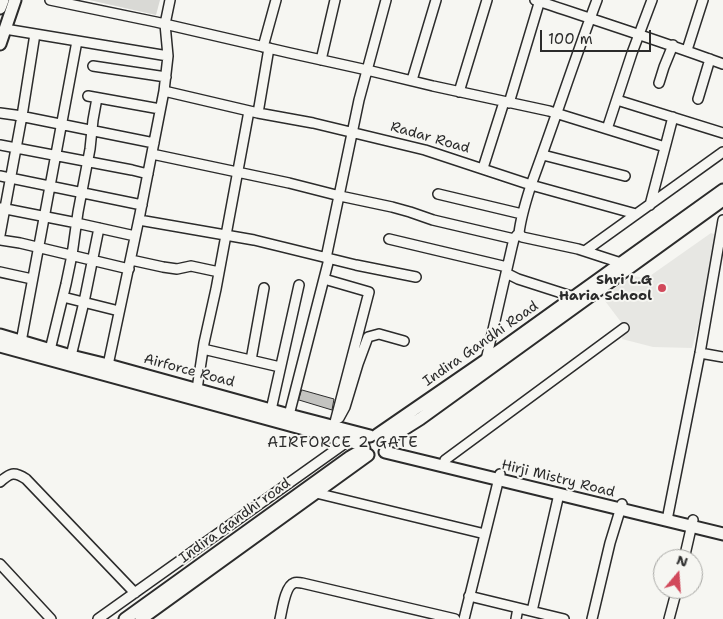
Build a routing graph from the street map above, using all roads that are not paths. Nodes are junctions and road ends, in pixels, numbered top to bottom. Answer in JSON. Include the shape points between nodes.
{"nodes":[{"id":1,"x":3,"y":0,"type":"edge"},
{"id":2,"x":15,"y":0,"type":"edge"},
{"id":3,"x":50,"y":0,"type":"edge"},
{"id":4,"x":170,"y":0,"type":"edge"},
{"id":5,"x":276,"y":0,"type":"edge"},
{"id":6,"x":334,"y":0,"type":"edge"},
{"id":7,"x":386,"y":0,"type":"edge"},
{"id":8,"x":436,"y":0,"type":"edge"},
{"id":9,"x":488,"y":0,"type":"edge"},
{"id":10,"x":538,"y":0,"type":"edge"},
{"id":11,"x":597,"y":0,"type":"edge"},
{"id":12,"x":652,"y":0,"type":"edge"},
{"id":13,"x":704,"y":0,"type":"edge"},
{"id":14,"x":0,"y":8,"type":"edge"},
{"id":15,"x":590,"y":18,"type":"junction"},
{"id":16,"x":165,"y":24,"type":"junction"},
{"id":17,"x":5,"y":29,"type":"junction"},
{"id":18,"x":35,"y":34,"type":"junction"},
{"id":19,"x":638,"y":35,"type":"junction"},
{"id":20,"x":77,"y":41,"type":"junction"},
{"id":21,"x":0,"y":44,"type":"edge"},
{"id":22,"x":673,"y":45,"type":"junction"},
{"id":23,"x":266,"y":47,"type":"junction"},
{"id":24,"x":687,"y":50,"type":"junction"},
{"id":25,"x":168,"y":56,"type":"junction"},
{"id":26,"x":710,"y":59,"type":"junction"},
{"id":27,"x":321,"y":60,"type":"junction"},
{"id":28,"x":723,"y":64,"type":"edge"},
{"id":29,"x":93,"y":66,"type":"dead end"},
{"id":30,"x":368,"y":70,"type":"junction"},
{"id":31,"x":166,"y":78,"type":"junction"},
{"id":32,"x":412,"y":80,"type":"junction"},
{"id":33,"x":659,"y":83,"type":"dead end"},
{"id":34,"x":164,"y":91,"type":"junction"},
{"id":35,"x":459,"y":92,"type":"junction"},
{"id":36,"x":698,"y":99,"type":"dead end"},
{"id":37,"x":617,"y":100,"type":"junction"},
{"id":38,"x":507,"y":102,"type":"junction"},
{"id":39,"x":160,"y":109,"type":"junction"},
{"id":40,"x":253,"y":112,"type":"junction"},
{"id":41,"x":0,"y":113,"type":"edge"},
{"id":42,"x":558,"y":113,"type":"junction"},
{"id":43,"x":22,"y":116,"type":"junction"},
{"id":44,"x":673,"y":117,"type":"junction"},
{"id":45,"x":62,"y":125,"type":"junction"},
{"id":46,"x":607,"y":129,"type":"junction"},
{"id":47,"x":91,"y":131,"type":"junction"},
{"id":48,"x":352,"y":132,"type":"junction"},
{"id":49,"x":723,"y":132,"type":"edge"},
{"id":50,"x":154,"y":144,"type":"junction"},
{"id":51,"x":0,"y":145,"type":"edge"},
{"id":52,"x":665,"y":147,"type":"junction"},
{"id":53,"x":16,"y":148,"type":"junction"},
{"id":54,"x":723,"y":152,"type":"edge"},
{"id":55,"x":152,"y":154,"type":"junction"},
{"id":56,"x":543,"y":155,"type":"junction"},
{"id":57,"x":56,"y":156,"type":"junction"},
{"id":58,"x":88,"y":161,"type":"junction"},
{"id":59,"x":483,"y":168,"type":"junction"},
{"id":60,"x":237,"y":172,"type":"junction"},
{"id":61,"x":148,"y":174,"type":"junction"},
{"id":62,"x":0,"y":176,"type":"edge"},
{"id":63,"x":625,"y":176,"type":"dead end"},
{"id":64,"x":10,"y":179,"type":"junction"},
{"id":65,"x":532,"y":185,"type":"junction"},
{"id":66,"x":50,"y":186,"type":"junction"},
{"id":67,"x":723,"y":190,"type":"edge"},
{"id":68,"x":82,"y":192,"type":"junction"},
{"id":69,"x":438,"y":194,"type":"dead end"},
{"id":70,"x":340,"y":196,"type":"junction"},
{"id":71,"x":723,"y":200,"type":"edge"},
{"id":72,"x":142,"y":205,"type":"junction"},
{"id":73,"x":650,"y":205,"type":"junction"},
{"id":74,"x":2,"y":209,"type":"edge"},
{"id":75,"x":522,"y":214,"type":"junction"},
{"id":76,"x":636,"y":214,"type":"junction"},
{"id":77,"x":45,"y":217,"type":"junction"},
{"id":78,"x":139,"y":220,"type":"junction"},
{"id":79,"x":723,"y":220,"type":"edge"},
{"id":80,"x":76,"y":223,"type":"junction"},
{"id":81,"x":99,"y":228,"type":"junction"},
{"id":82,"x":0,"y":234,"type":"edge"},
{"id":83,"x":136,"y":236,"type":"junction"},
{"id":84,"x":226,"y":236,"type":"junction"},
{"id":85,"x":516,"y":236,"type":"junction"},
{"id":86,"x":389,"y":239,"type":"dead end"},
{"id":87,"x":0,"y":240,"type":"edge"},
{"id":88,"x":39,"y":248,"type":"junction"},
{"id":89,"x":585,"y":251,"type":"junction"},
{"id":90,"x":72,"y":255,"type":"junction"},
{"id":91,"x":328,"y":258,"type":"junction"},
{"id":92,"x":93,"y":260,"type":"junction"},
{"id":93,"x":621,"y":263,"type":"junction"},
{"id":94,"x":130,"y":264,"type":"junction"},
{"id":95,"x":507,"y":270,"type":"junction"},
{"id":96,"x":0,"y":272,"type":"edge"},
{"id":97,"x":219,"y":272,"type":"junction"},
{"id":98,"x":416,"y":277,"type":"dead end"},
{"id":99,"x":32,"y":279,"type":"junction"},
{"id":100,"x":324,"y":279,"type":"junction"},
{"id":101,"x":299,"y":285,"type":"dead end"},
{"id":102,"x":264,"y":288,"type":"dead end"},
{"id":103,"x":574,"y":297,"type":"junction"},
{"id":104,"x":63,"y":298,"type":"junction"},
{"id":105,"x":84,"y":302,"type":"junction"},
{"id":106,"x":120,"y":311,"type":"junction"},
{"id":107,"x":624,"y":328,"type":"dead end"},
{"id":108,"x":0,"y":335,"type":"edge"},
{"id":109,"x":404,"y":341,"type":"dead end"},
{"id":110,"x":21,"y":342,"type":"junction"},
{"id":111,"x":0,"y":346,"type":"edge"},
{"id":112,"x":203,"y":348,"type":"junction"},
{"id":113,"x":50,"y":350,"type":"junction"},
{"id":114,"x":700,"y":353,"type":"junction"},
{"id":115,"x":71,"y":356,"type":"junction"},
{"id":116,"x":723,"y":357,"type":"edge"},
{"id":117,"x":251,"y":360,"type":"junction"},
{"id":118,"x":486,"y":360,"type":"junction"},
{"id":119,"x":108,"y":365,"type":"junction"},
{"id":120,"x":280,"y":367,"type":"junction"},
{"id":121,"x":197,"y":389,"type":"junction"},
{"id":122,"x":271,"y":410,"type":"junction"},
{"id":123,"x":289,"y":415,"type":"junction"},
{"id":124,"x":334,"y":426,"type":"junction"},
{"id":125,"x":348,"y":441,"type":"junction"},
{"id":126,"x":375,"y":445,"type":"junction"},
{"id":127,"x":445,"y":460,"type":"junction"},
{"id":128,"x":500,"y":477,"type":"junction"},
{"id":129,"x":0,"y":482,"type":"edge"},
{"id":130,"x":316,"y":493,"type":"junction"},
{"id":131,"x":559,"y":494,"type":"junction"},
{"id":132,"x":621,"y":506,"type":"junction"},
{"id":133,"x":667,"y":518,"type":"junction"},
{"id":134,"x":692,"y":524,"type":"junction"},
{"id":135,"x":723,"y":527,"type":"edge"},
{"id":136,"x":485,"y":534,"type":"junction"},
{"id":137,"x":723,"y":534,"type":"edge"},
{"id":138,"x":686,"y":549,"type":"edge"},
{"id":139,"x":0,"y":564,"type":"edge"},
{"id":140,"x":135,"y":592,"type":"junction"},
{"id":141,"x":469,"y":596,"type":"junction"},
{"id":142,"x":674,"y":599,"type":"edge"},
{"id":143,"x":518,"y":608,"type":"junction"},
{"id":144,"x":532,"y":611,"type":"junction"},
{"id":145,"x":50,"y":619,"type":"edge"},
{"id":146,"x":98,"y":619,"type":"edge"},
{"id":147,"x":125,"y":619,"type":"edge"},
{"id":148,"x":141,"y":619,"type":"edge"},
{"id":149,"x":280,"y":619,"type":"edge"},
{"id":150,"x":455,"y":619,"type":"edge"},
{"id":151,"x":464,"y":619,"type":"edge"},
{"id":152,"x":516,"y":619,"type":"edge"},
{"id":153,"x":564,"y":619,"type":"edge"},
{"id":154,"x":592,"y":619,"type":"edge"},
{"id":155,"x":669,"y":619,"type":"edge"}],
"edges":[{"from":1,"to":14,"type":"main road"},
{"from":2,"to":17,"type":"main road"},
{"from":3,"to":16,"type":"street"},
{"from":4,"to":16,"type":"street"},
{"from":5,"to":23,"type":"street"},
{"from":6,"to":27,"type":"street"},
{"from":7,"to":30,"type":"street"},
{"from":8,"to":32,"type":"street"},
{"from":9,"to":35,"type":"street"},
{"from":10,"to":15,"type":"street"},
{"from":10,"to":38,"type":"street"},
{"from":11,"to":15,"type":"street"},
{"from":12,"to":19,"type":"street"},
{"from":13,"to":24,"type":"street"},
{"from":15,"to":19,"type":"street"},
{"from":15,"to":42,"type":"street"},
{"from":16,"to":23,"type":"street"},
{"from":16,"to":25,"type":"street"},
{"from":17,"to":18,"type":"street"},
{"from":17,"to":21,"type":"main road"},
{"from":18,"to":20,"type":"street"},
{"from":18,"to":43,"type":"street"},
{"from":19,"to":22,"type":"street"},
{"from":19,"to":37,"type":"street"},
{"from":20,"to":25,"type":"street"},
{"from":20,"to":45,"type":"street"},
{"from":22,"to":24,"type":"street"},
{"from":22,"to":33,"type":"street"},
{"from":23,"to":27,"type":"street"},
{"from":23,"to":40,"type":"street"},
{"from":24,"to":26,"type":"street"},
{"from":25,"to":31,"type":"street"},
{"from":26,"to":28,"type":"street"},
{"from":26,"to":36,"type":"street"},
{"from":27,"to":30,"type":"street"},
{"from":29,"to":31,"type":"street"},
{"from":30,"to":32,"type":"street"},
{"from":30,"to":48,"type":"street"},
{"from":31,"to":34,"type":"street"},
{"from":32,"to":35,"type":"street"},
{"from":34,"to":39,"type":"street"},
{"from":34,"to":40,"type":"street","name":"Radar Road"},
{"from":35,"to":38,"type":"street"},
{"from":37,"to":44,"type":"street"},
{"from":37,"to":46,"type":"street"},
{"from":38,"to":42,"type":"street"},
{"from":38,"to":59,"type":"street"},
{"from":39,"to":47,"type":"street","via":[[93,97]]},
{"from":39,"to":50,"type":"street"},
{"from":40,"to":48,"type":"street","name":"Radar Road"},
{"from":40,"to":60,"type":"street"},
{"from":41,"to":43,"type":"street"},
{"from":42,"to":46,"type":"street"},
{"from":42,"to":56,"type":"street"},
{"from":43,"to":45,"type":"street"},
{"from":43,"to":53,"type":"street"},
{"from":44,"to":49,"type":"street"},
{"from":44,"to":52,"type":"street"},
{"from":45,"to":47,"type":"street"},
{"from":45,"to":57,"type":"street"},
{"from":46,"to":52,"type":"street"},
{"from":47,"to":50,"type":"street"},
{"from":47,"to":58,"type":"street"},
{"from":48,"to":59,"type":"street","name":"Radar Road"},
{"from":48,"to":70,"type":"street"},
{"from":50,"to":55,"type":"street"},
{"from":51,"to":53,"type":"street"},
{"from":52,"to":73,"type":"street"},
{"from":53,"to":57,"type":"street"},
{"from":53,"to":64,"type":"street"},
{"from":54,"to":73,"type":"street"},
{"from":55,"to":60,"type":"street"},
{"from":55,"to":61,"type":"street"},
{"from":56,"to":63,"type":"street"},
{"from":56,"to":65,"type":"street"},
{"from":57,"to":58,"type":"street"},
{"from":57,"to":66,"type":"street"},
{"from":58,"to":61,"type":"street"},
{"from":58,"to":68,"type":"street"},
{"from":59,"to":65,"type":"street","name":"Radar Road"},
{"from":60,"to":70,"type":"street"},
{"from":60,"to":84,"type":"street"},
{"from":61,"to":72,"type":"street"},
{"from":62,"to":64,"type":"street"},
{"from":64,"to":66,"type":"street"},
{"from":64,"to":74,"type":"street"},
{"from":65,"to":75,"type":"street"},
{"from":65,"to":76,"type":"street","name":"Radar Road"},
{"from":66,"to":68,"type":"street"},
{"from":66,"to":77,"type":"street"},
{"from":67,"to":93,"type":"main road","name":"Indira Gandhi Road"},
{"from":68,"to":72,"type":"street"},
{"from":68,"to":80,"type":"street"},
{"from":69,"to":75,"type":"street"},
{"from":70,"to":85,"type":"street","via":[[442,222]]},
{"from":70,"to":91,"type":"street"},
{"from":71,"to":126,"type":"main road","name":"Indira Gandhi Road","via":[[420,419]]},
{"from":72,"to":78,"type":"street"},
{"from":73,"to":76,"type":"street"},
{"from":74,"to":77,"type":"street"},
{"from":74,"to":82,"type":"street"},
{"from":75,"to":85,"type":"street"},
{"from":76,"to":89,"type":"street"},
{"from":77,"to":80,"type":"street"},
{"from":77,"to":88,"type":"street"},
{"from":78,"to":83,"type":"street"},
{"from":78,"to":84,"type":"street"},
{"from":79,"to":114,"type":"street"},
{"from":80,"to":81,"type":"street"},
{"from":80,"to":90,"type":"street"},
{"from":81,"to":83,"type":"street"},
{"from":81,"to":92,"type":"street"},
{"from":83,"to":94,"type":"street"},
{"from":84,"to":91,"type":"street"},
{"from":84,"to":97,"type":"street"},
{"from":85,"to":89,"type":"street"},
{"from":85,"to":95,"type":"street"},
{"from":86,"to":95,"type":"street"},
{"from":87,"to":88,"type":"street"},
{"from":88,"to":90,"type":"street"},
{"from":88,"to":99,"type":"street"},
{"from":89,"to":93,"type":"street"},
{"from":90,"to":92,"type":"street"},
{"from":90,"to":104,"type":"street"},
{"from":91,"to":98,"type":"street"},
{"from":91,"to":100,"type":"street"},
{"from":92,"to":94,"type":"street"},
{"from":92,"to":105,"type":"street"},
{"from":93,"to":103,"type":"main road","name":"Indira Gandhi Road"},
{"from":94,"to":97,"type":"street","via":[[177,269],[191,266]]},
{"from":94,"to":106,"type":"street"},
{"from":95,"to":103,"type":"street","via":[[518,279]]},
{"from":95,"to":118,"type":"street"},
{"from":96,"to":99,"type":"street"},
{"from":97,"to":112,"type":"street"},
{"from":99,"to":110,"type":"street"},
{"from":100,"to":123,"type":"street"},
{"from":100,"to":124,"type":"street","via":[[369,292]]},
{"from":101,"to":120,"type":"street"},
{"from":102,"to":117,"type":"street"},
{"from":103,"to":118,"type":"main road","name":"Indira Gandhi Road"},
{"from":104,"to":105,"type":"street"},
{"from":104,"to":113,"type":"street"},
{"from":105,"to":106,"type":"street"},
{"from":105,"to":115,"type":"street"},
{"from":106,"to":119,"type":"street"},
{"from":107,"to":127,"type":"street"},
{"from":108,"to":110,"type":"main road","name":"Airforce Road"},
{"from":109,"to":124,"type":"street","via":[[379,334],[368,337],[345,407]]},
{"from":110,"to":113,"type":"main road","name":"Airforce Road"},
{"from":111,"to":125,"type":"main road","name":"Airforce Road"},
{"from":112,"to":117,"type":"street"},
{"from":112,"to":121,"type":"street"},
{"from":113,"to":115,"type":"main road","name":"Airforce Road"},
{"from":114,"to":116,"type":"street"},
{"from":114,"to":133,"type":"street"},
{"from":115,"to":119,"type":"main road","name":"Airforce Road"},
{"from":117,"to":120,"type":"street"},
{"from":118,"to":126,"type":"main road","name":"Indira Gandhi Road"},
{"from":119,"to":121,"type":"main road","name":"Airforce Road"},
{"from":120,"to":122,"type":"street"},
{"from":121,"to":122,"type":"main road","name":"Airforce Road"},
{"from":122,"to":123,"type":"main road","name":"Airforce Road"},
{"from":123,"to":124,"type":"main road","name":"Airforce Road"},
{"from":124,"to":126,"type":"main road","name":"Airforce Road"},
{"from":125,"to":126,"type":"main road","name":"Airforce Road"},
{"from":125,"to":140,"type":"street"},
{"from":126,"to":127,"type":"main road","name":"Hirji Mistry Road"},
{"from":126,"to":128,"type":"main road","name":"Hirji Mistry Road"},
{"from":126,"to":130,"type":"main road","name":"Indira Gandhi road"},
{"from":126,"to":147,"type":"main road","name":"Indira Gandhi road","via":[[350,457]]},
{"from":127,"to":128,"type":"main road","name":"Hirji Mistry Road"},
{"from":128,"to":131,"type":"main road","name":"Hirji Mistry Road"},
{"from":128,"to":132,"type":"main road","name":"Hirji Mistry Road"},
{"from":128,"to":136,"type":"street"},
{"from":129,"to":140,"type":"street","via":[[12,474],[26,478]]},
{"from":130,"to":136,"type":"street"},
{"from":130,"to":148,"type":"main road","name":"Indira Gandhi road"},
{"from":131,"to":132,"type":"main road","name":"Hirji Mistry Road"},
{"from":131,"to":144,"type":"street"},
{"from":132,"to":133,"type":"main road","name":"Hirji Mistry Road"},
{"from":132,"to":154,"type":"street"},
{"from":133,"to":134,"type":"main road","name":"Hirji Mistry Road"},
{"from":134,"to":135,"type":"main road","name":"Hirji Mistry Road"},
{"from":134,"to":137,"type":"main road","name":"Hirji Mistry Road"},
{"from":134,"to":138,"type":"street"},
{"from":136,"to":141,"type":"street"},
{"from":139,"to":145,"type":"street"},
{"from":140,"to":146,"type":"street"},
{"from":141,"to":143,"type":"street"},
{"from":141,"to":151,"type":"street"},
{"from":142,"to":155,"type":"street"},
{"from":143,"to":144,"type":"street"},
{"from":143,"to":152,"type":"street"},
{"from":144,"to":153,"type":"street"},
{"from":149,"to":150,"type":"street","via":[[287,590],[295,582]]}]}
